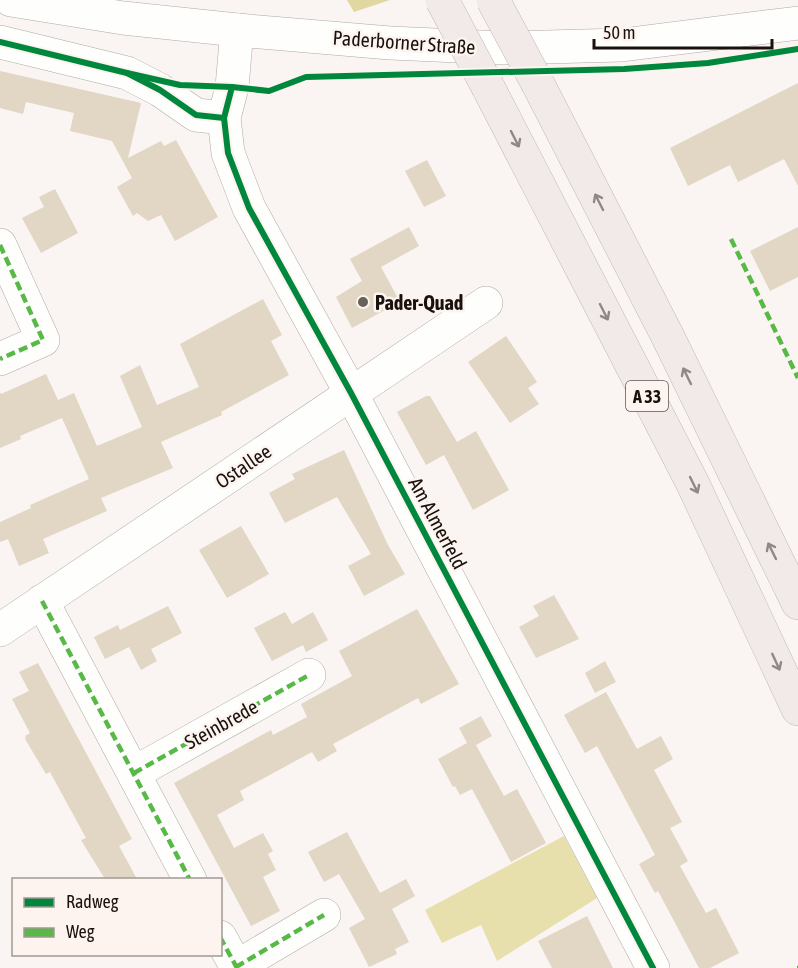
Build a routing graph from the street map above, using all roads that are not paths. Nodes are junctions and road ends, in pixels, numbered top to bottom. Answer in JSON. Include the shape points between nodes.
{"nodes":[{"id":1,"x":11,"y":0,"type":"edge"},
{"id":2,"x":442,"y":0,"type":"edge"},
{"id":3,"x":493,"y":0,"type":"edge"},
{"id":4,"x":798,"y":22,"type":"edge"},
{"id":5,"x":237,"y":30,"type":"junction"},
{"id":6,"x":0,"y":42,"type":"edge"},
{"id":7,"x":224,"y":118,"type":"junction"},
{"id":8,"x":0,"y":245,"type":"edge"},
{"id":9,"x":486,"y":303,"type":"dead end"},
{"id":10,"x":0,"y":359,"type":"edge"},
{"id":11,"x":351,"y":393,"type":"junction"},
{"id":12,"x":42,"y":601,"type":"junction"},
{"id":13,"x":798,"y":603,"type":"edge"},
{"id":14,"x":0,"y":630,"type":"edge"},
{"id":15,"x":309,"y":675,"type":"dead end"},
{"id":16,"x":798,"y":709,"type":"edge"},
{"id":17,"x":134,"y":773,"type":"junction"},
{"id":18,"x":189,"y":878,"type":"edge"},
{"id":19,"x":324,"y":915,"type":"dead end"},
{"id":20,"x":222,"y":941,"type":"edge"},
{"id":21,"x":237,"y":967,"type":"edge"},
{"id":22,"x":653,"y":968,"type":"edge"}],
"edges":[{"from":1,"to":5,"type":"street","name":"Paderborner Straße","via":[[123,18]]},
{"from":2,"to":16,"type":"highway","number":"A 33","one_way":true,"bridge":true,"via":[[693,484]]},
{"from":13,"to":3,"type":"highway","number":"A 33","one_way":true,"bridge":true,"via":[[668,337]]},
{"from":4,"to":5,"type":"street","name":"Paderborner Straße","via":[[622,45],[504,48]]},
{"from":5,"to":7,"type":"street","name":"Am Almerfeld","via":[[232,87]]},
{"from":6,"to":7,"type":"street","via":[[128,73],[195,115]]},
{"from":7,"to":11,"type":"street","name":"Am Almerfeld","via":[[228,153],[249,208]]},
{"from":8,"to":10,"type":"street","via":[[43,340]]},
{"from":9,"to":11,"type":"street","name":"Ostallee"},
{"from":11,"to":12,"type":"street","name":"Ostallee"},
{"from":11,"to":22,"type":"street","name":"Am Almerfeld"},
{"from":12,"to":14,"type":"street","name":"Ostallee"},
{"from":12,"to":17,"type":"street"},
{"from":15,"to":17,"type":"street","name":"Steinbrede"},
{"from":17,"to":18,"type":"street"},
{"from":19,"to":21,"type":"street"},
{"from":20,"to":21,"type":"street"}]}
